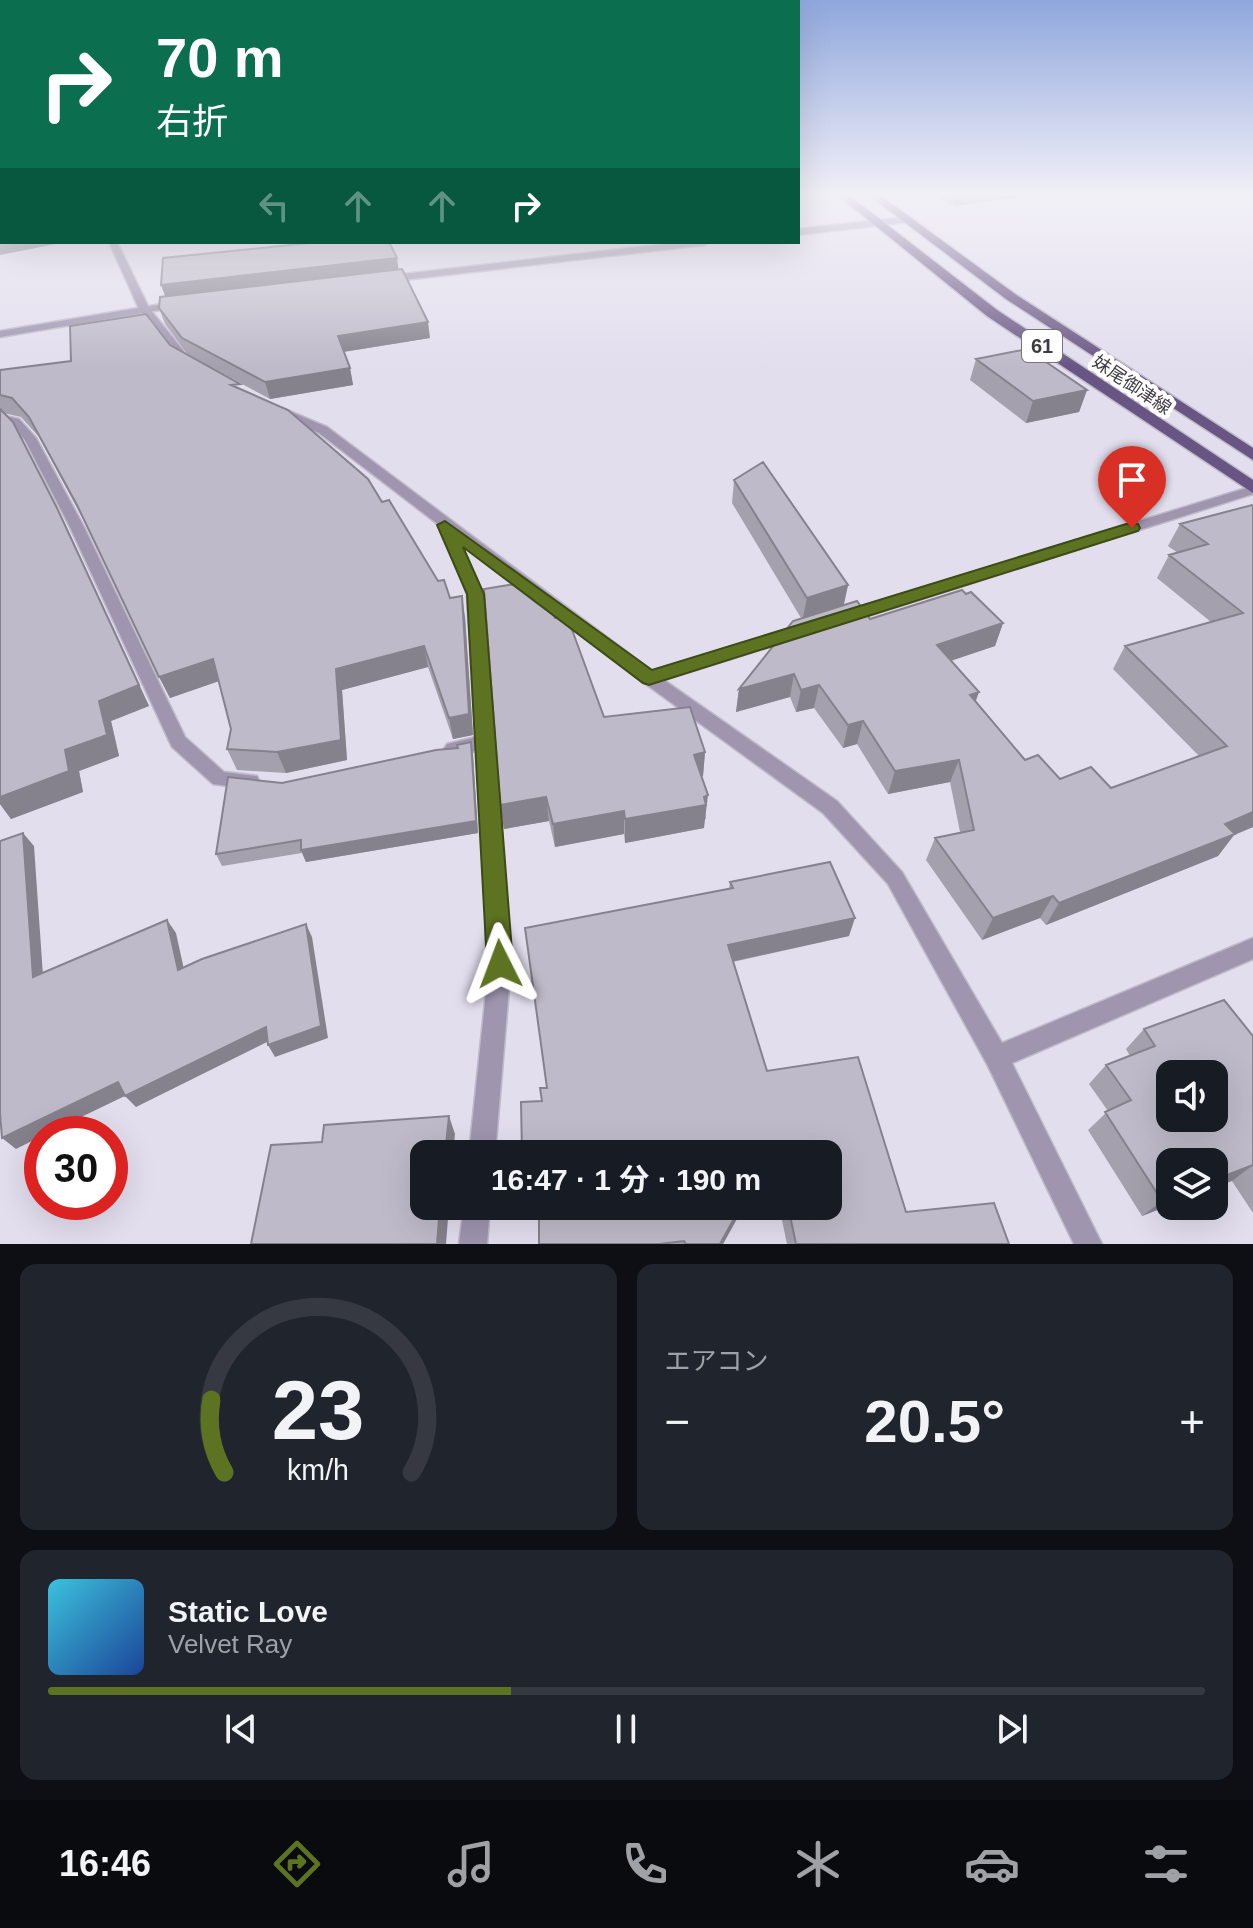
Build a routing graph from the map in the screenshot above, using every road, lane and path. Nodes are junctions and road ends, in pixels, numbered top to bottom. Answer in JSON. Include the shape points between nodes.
{"nodes":[{"id":1,"x":117,"y":251,"type":"edge"},
{"id":2,"x":628,"y":251,"type":"edge"},
{"id":3,"x":912,"y":251,"type":"edge"},
{"id":4,"x":948,"y":251,"type":"edge"},
{"id":5,"x":381,"y":280,"type":"edge"},
{"id":6,"x":191,"y":303,"type":"edge"},
{"id":7,"x":144,"y":309,"type":"junction"},
{"id":8,"x":0,"y":334,"type":"edge"},
{"id":9,"x":194,"y":366,"type":"edge"},
{"id":10,"x":270,"y":406,"type":"edge"},
{"id":11,"x":0,"y":419,"type":"edge"},
{"id":12,"x":1253,"y":455,"type":"edge"},
{"id":13,"x":1253,"y":489,"type":"edge"},
{"id":14,"x":445,"y":525,"type":"junction"},
{"id":15,"x":649,"y":678,"type":"junction"},
{"id":16,"x":487,"y":742,"type":"junction"},
{"id":17,"x":441,"y":752,"type":"edge"},
{"id":18,"x":273,"y":783,"type":"edge"},
{"id":19,"x":1253,"y":948,"type":"edge"},
{"id":20,"x":997,"y":1057,"type":"junction"},
{"id":21,"x":483,"y":1140,"type":"edge"},
{"id":22,"x":476,"y":1220,"type":"edge"},
{"id":23,"x":473,"y":1244,"type":"edge"},
{"id":24,"x":1088,"y":1244,"type":"edge"}],
"edges":[{"from":1,"to":7,"type":"street"},
{"from":2,"to":5,"type":"street"},
{"from":3,"to":13,"type":"main road","name":"妹尾御津線","number":"61","via":[[992,313]]},
{"from":4,"to":12,"type":"main road","name":"妹尾御津線","number":"61"},
{"from":6,"to":7,"type":"street"},
{"from":7,"to":8,"type":"street"},
{"from":7,"to":9,"type":"street","via":[[182,359]]},
{"from":10,"to":14,"type":"street","via":[[323,430]]},
{"from":11,"to":18,"type":"street","via":[[15,422],[30,438],[178,742],[220,779]]},
{"from":13,"to":15,"type":"street"},
{"from":14,"to":15,"type":"street"},
{"from":14,"to":16,"type":"street","via":[[475,594]]},
{"from":15,"to":20,"type":"street","via":[[830,807],[895,878]]},
{"from":16,"to":17,"type":"street"},
{"from":16,"to":21,"type":"street","via":[[500,964]]},
{"from":19,"to":20,"type":"street"},
{"from":20,"to":24,"type":"street"},
{"from":22,"to":23,"type":"street"}]}
